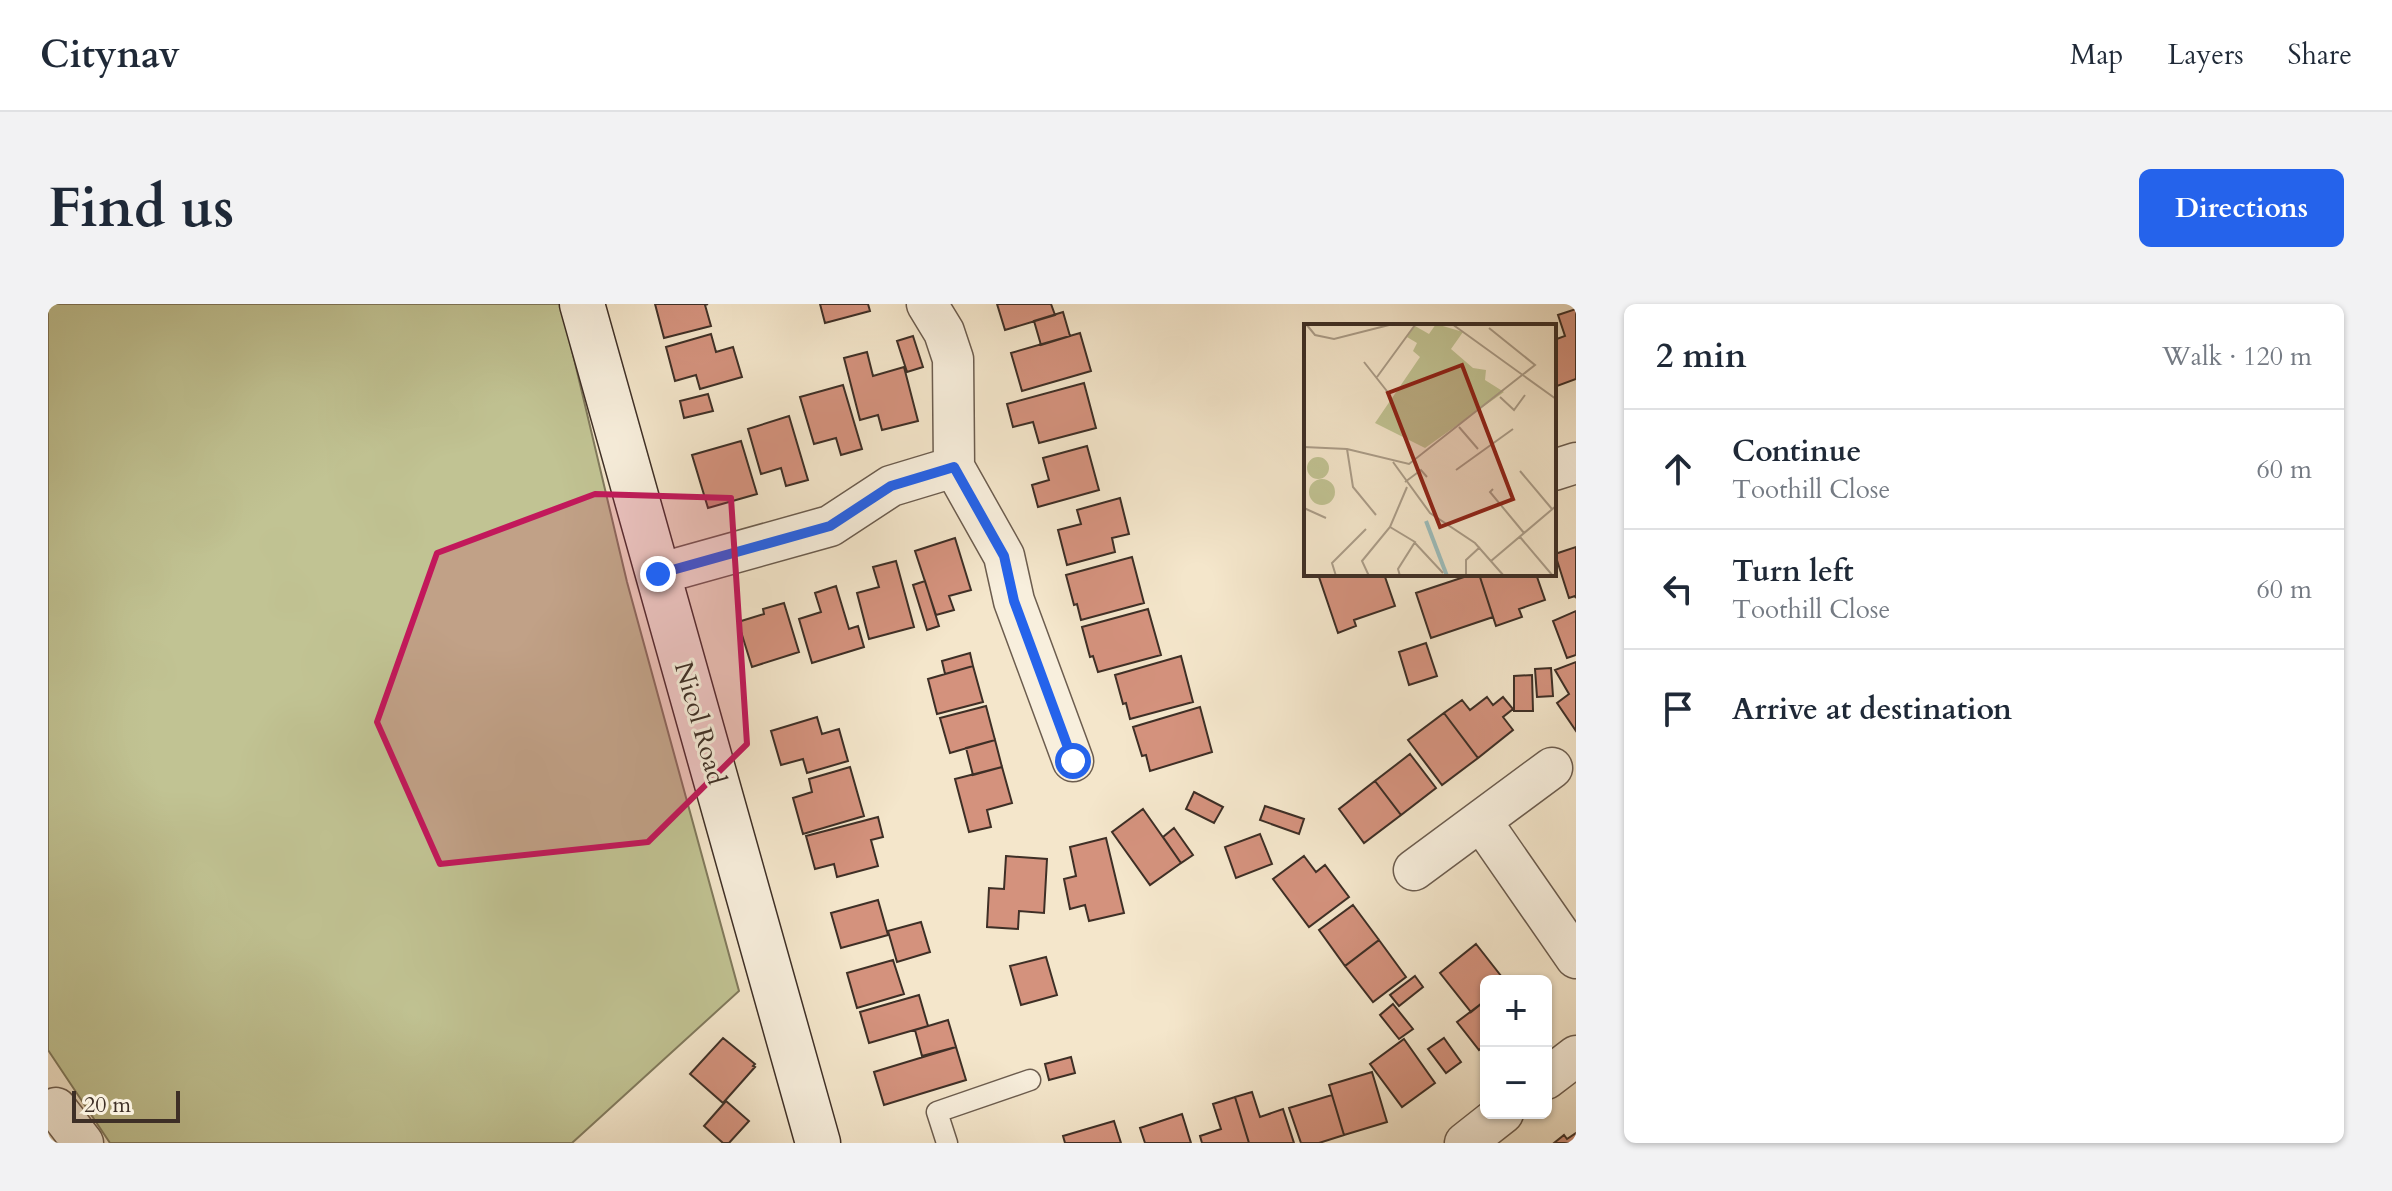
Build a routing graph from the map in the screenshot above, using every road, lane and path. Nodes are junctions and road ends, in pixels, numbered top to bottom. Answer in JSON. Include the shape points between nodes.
{"nodes":[{"id":1,"x":582,"y":304,"type":"edge"},
{"id":2,"x":927,"y":304,"type":"edge"},
{"id":3,"x":1576,"y":463,"type":"edge"},
{"id":4,"x":954,"y":467,"type":"junction"},
{"id":5,"x":1556,"y":469,"type":"edge"},
{"id":6,"x":658,"y":574,"type":"junction"},
{"id":7,"x":1077,"y":767,"type":"dead end"},
{"id":8,"x":1552,"y":768,"type":"dead end"},
{"id":9,"x":1481,"y":821,"type":"junction"},
{"id":10,"x":1414,"y":870,"type":"dead end"},
{"id":11,"x":1576,"y":958,"type":"edge"},
{"id":12,"x":1576,"y":1056,"type":"edge"},
{"id":13,"x":1552,"y":1074,"type":"edge"},
{"id":14,"x":1030,"y":1080,"type":"dead end"},
{"id":15,"x":1495,"y":1119,"type":"edge"},
{"id":16,"x":818,"y":1143,"type":"edge"},
{"id":17,"x":947,"y":1143,"type":"edge"},
{"id":18,"x":1465,"y":1143,"type":"edge"}],
"edges":[{"from":1,"to":6,"type":"street","name":"Nicol Road"},
{"from":2,"to":4,"type":"street","via":[[953,359]]},
{"from":3,"to":5,"type":"street"},
{"from":4,"to":6,"type":"street","via":[[891,486],[830,526]]},
{"from":4,"to":7,"type":"street","via":[[1004,556],[1014,601]]},
{"from":6,"to":16,"type":"street","name":"Nicol Road"},
{"from":8,"to":9,"type":"street"},
{"from":9,"to":10,"type":"street"},
{"from":9,"to":11,"type":"street"},
{"from":12,"to":13,"type":"street"},
{"from":14,"to":17,"type":"lane","via":[[937,1112]]},
{"from":15,"to":18,"type":"street"}]}
